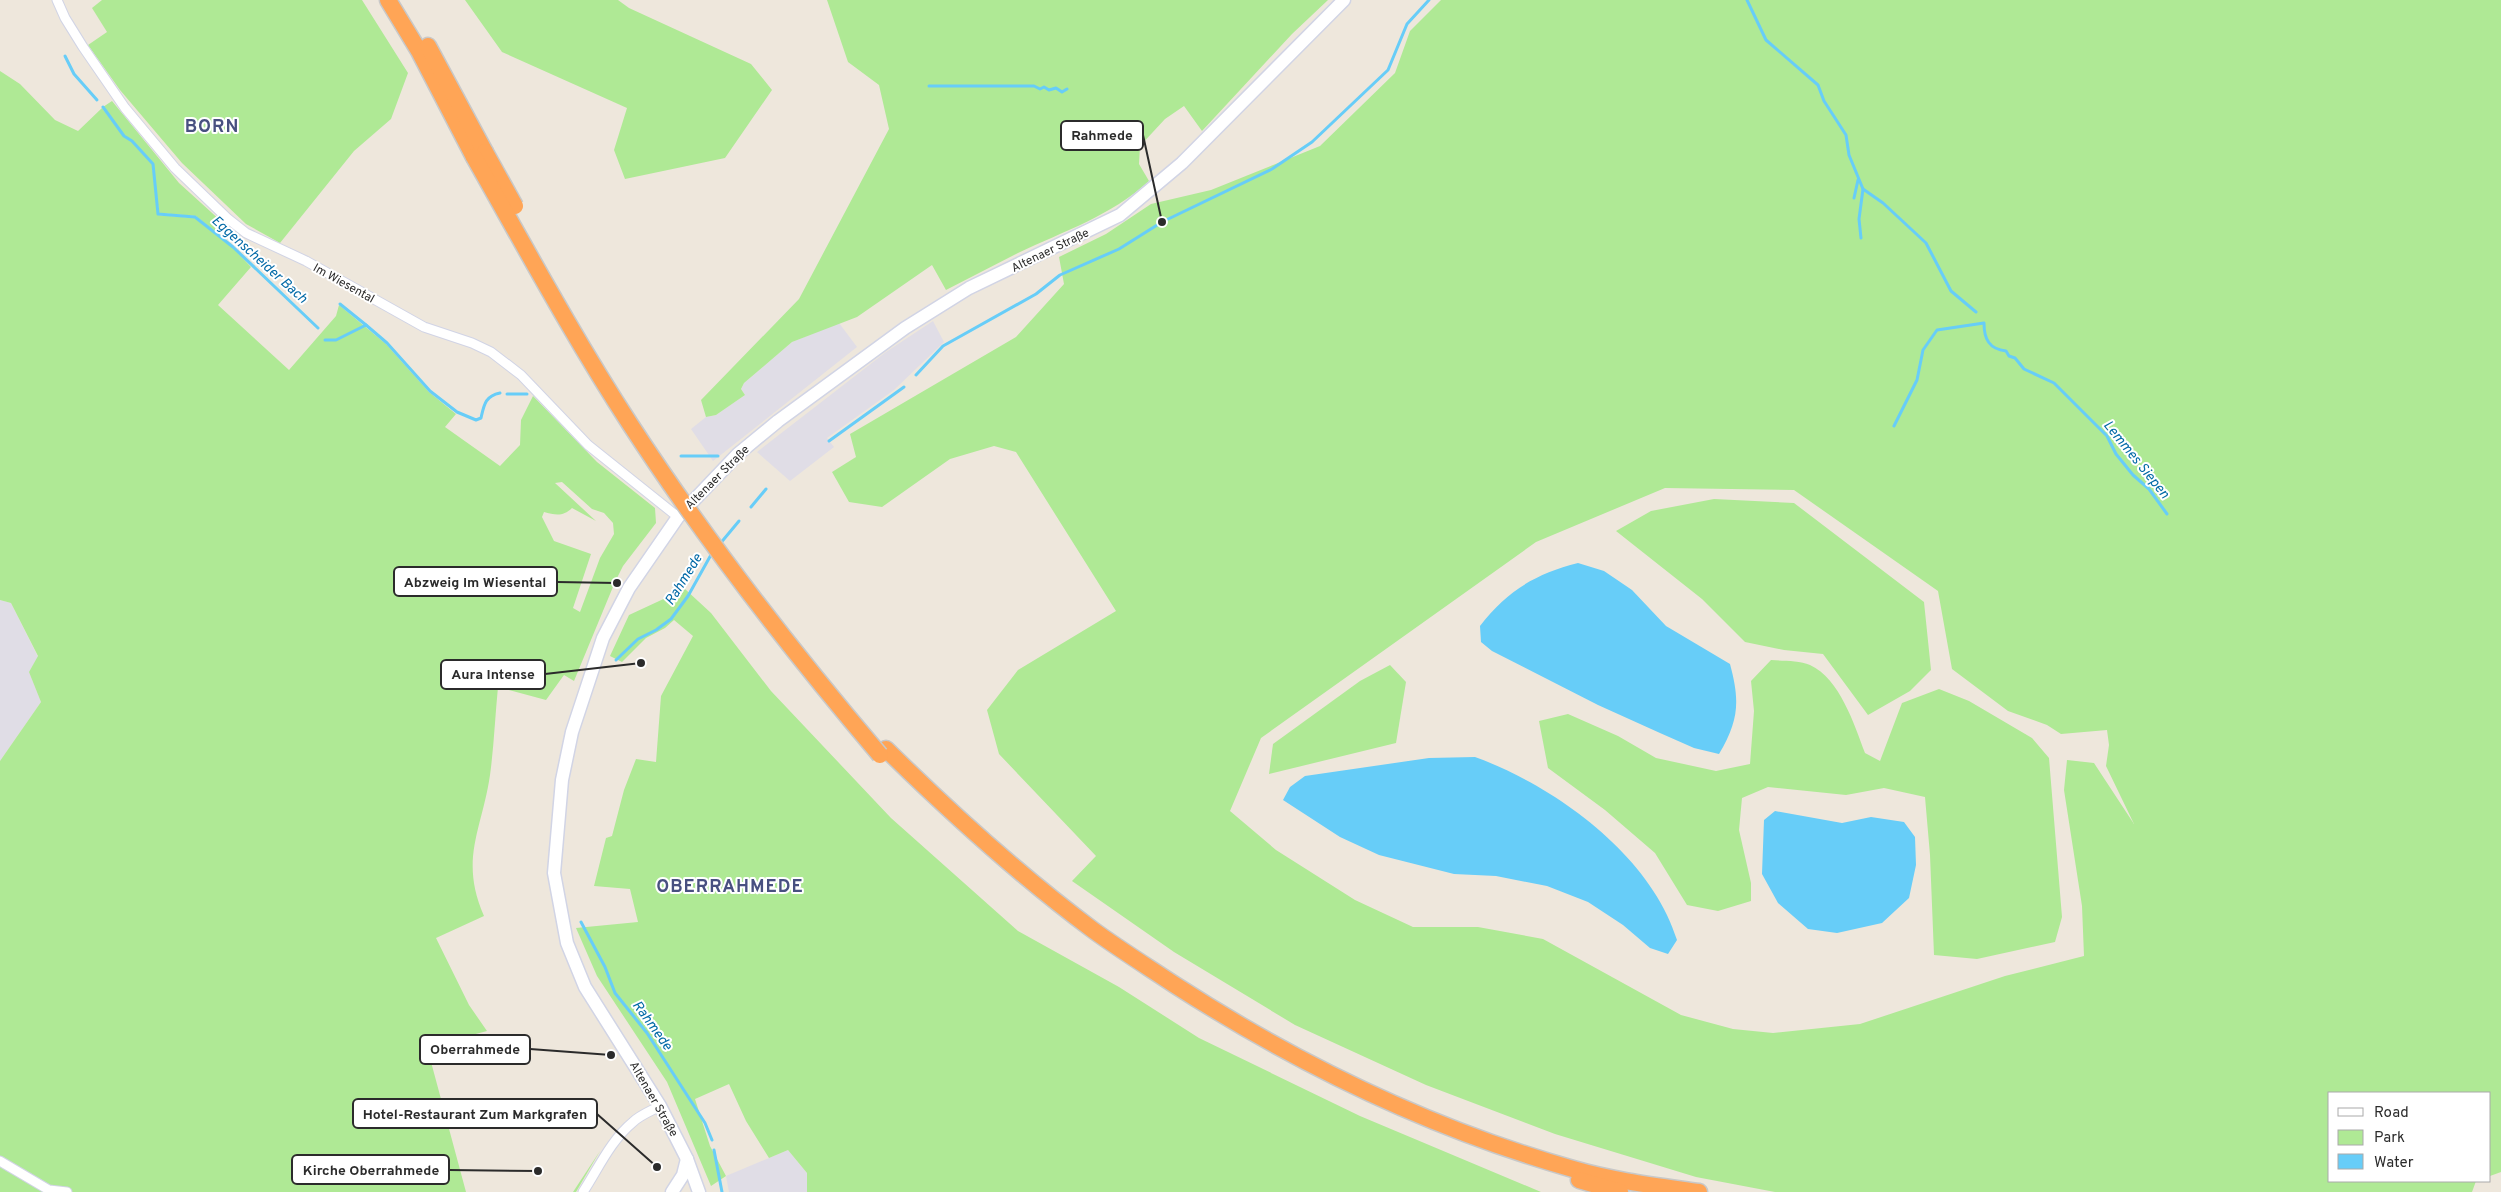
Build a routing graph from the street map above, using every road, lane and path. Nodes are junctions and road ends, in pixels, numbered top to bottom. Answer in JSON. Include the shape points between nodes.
{"nodes":[{"id":1,"x":57,"y":0,"type":"edge"},
{"id":2,"x":388,"y":0,"type":"edge"},
{"id":3,"x":401,"y":0,"type":"edge"},
{"id":4,"x":1344,"y":0,"type":"edge"},
{"id":5,"x":480,"y":154,"type":"junction"},
{"id":6,"x":678,"y":516,"type":"junction"},
{"id":7,"x":883,"y":752,"type":"junction"},
{"id":8,"x":660,"y":1106,"type":"junction"},
{"id":9,"x":687,"y":1158,"type":"junction"},
{"id":10,"x":0,"y":1161,"type":"edge"},
{"id":11,"x":67,"y":1192,"type":"edge"},
{"id":12,"x":583,"y":1192,"type":"edge"},
{"id":13,"x":672,"y":1192,"type":"edge"},
{"id":14,"x":699,"y":1192,"type":"edge"},
{"id":15,"x":1620,"y":1192,"type":"edge"},
{"id":16,"x":1699,"y":1192,"type":"edge"}],
"edges":[{"from":1,"to":6,"type":"street","name":"Im Wiesental","via":[[83,47],[125,108],[176,168],[227,218],[246,233],[306,261],[424,327],[491,352],[521,375],[588,445]]},
{"from":2,"to":5,"type":"highway"},
{"from":3,"to":5,"type":"highway","via":[[440,67]]},
{"from":4,"to":6,"type":"main road","name":"Altenaer Straße","via":[[1182,163],[1120,215],[969,288],[905,328],[738,454]]},
{"from":5,"to":7,"type":"highway","bridge":true,"via":[[630,424],[724,562],[805,666]]},
{"from":6,"to":8,"type":"main road","name":"Altenaer Straße","via":[[629,588],[594,661],[563,770],[554,873],[567,943],[585,987]]},
{"from":7,"to":15,"type":"highway","via":[[937,810],[1026,888],[1090,938],[1215,1019],[1295,1065],[1368,1101],[1457,1139]]},
{"from":7,"to":16,"type":"highway","via":[[1035,885],[1094,931],[1221,1014],[1296,1057],[1371,1095],[1486,1141],[1575,1170]]},
{"from":8,"to":9,"type":"main road","name":"Altenaer Straße"},
{"from":8,"to":12,"type":"street","via":[[633,1121]]},
{"from":9,"to":13,"type":"main road","via":[[683,1175]]},
{"from":9,"to":14,"type":"main road","name":"Altenaer Straße"},
{"from":10,"to":11,"type":"street","via":[[49,1190]]}]}
